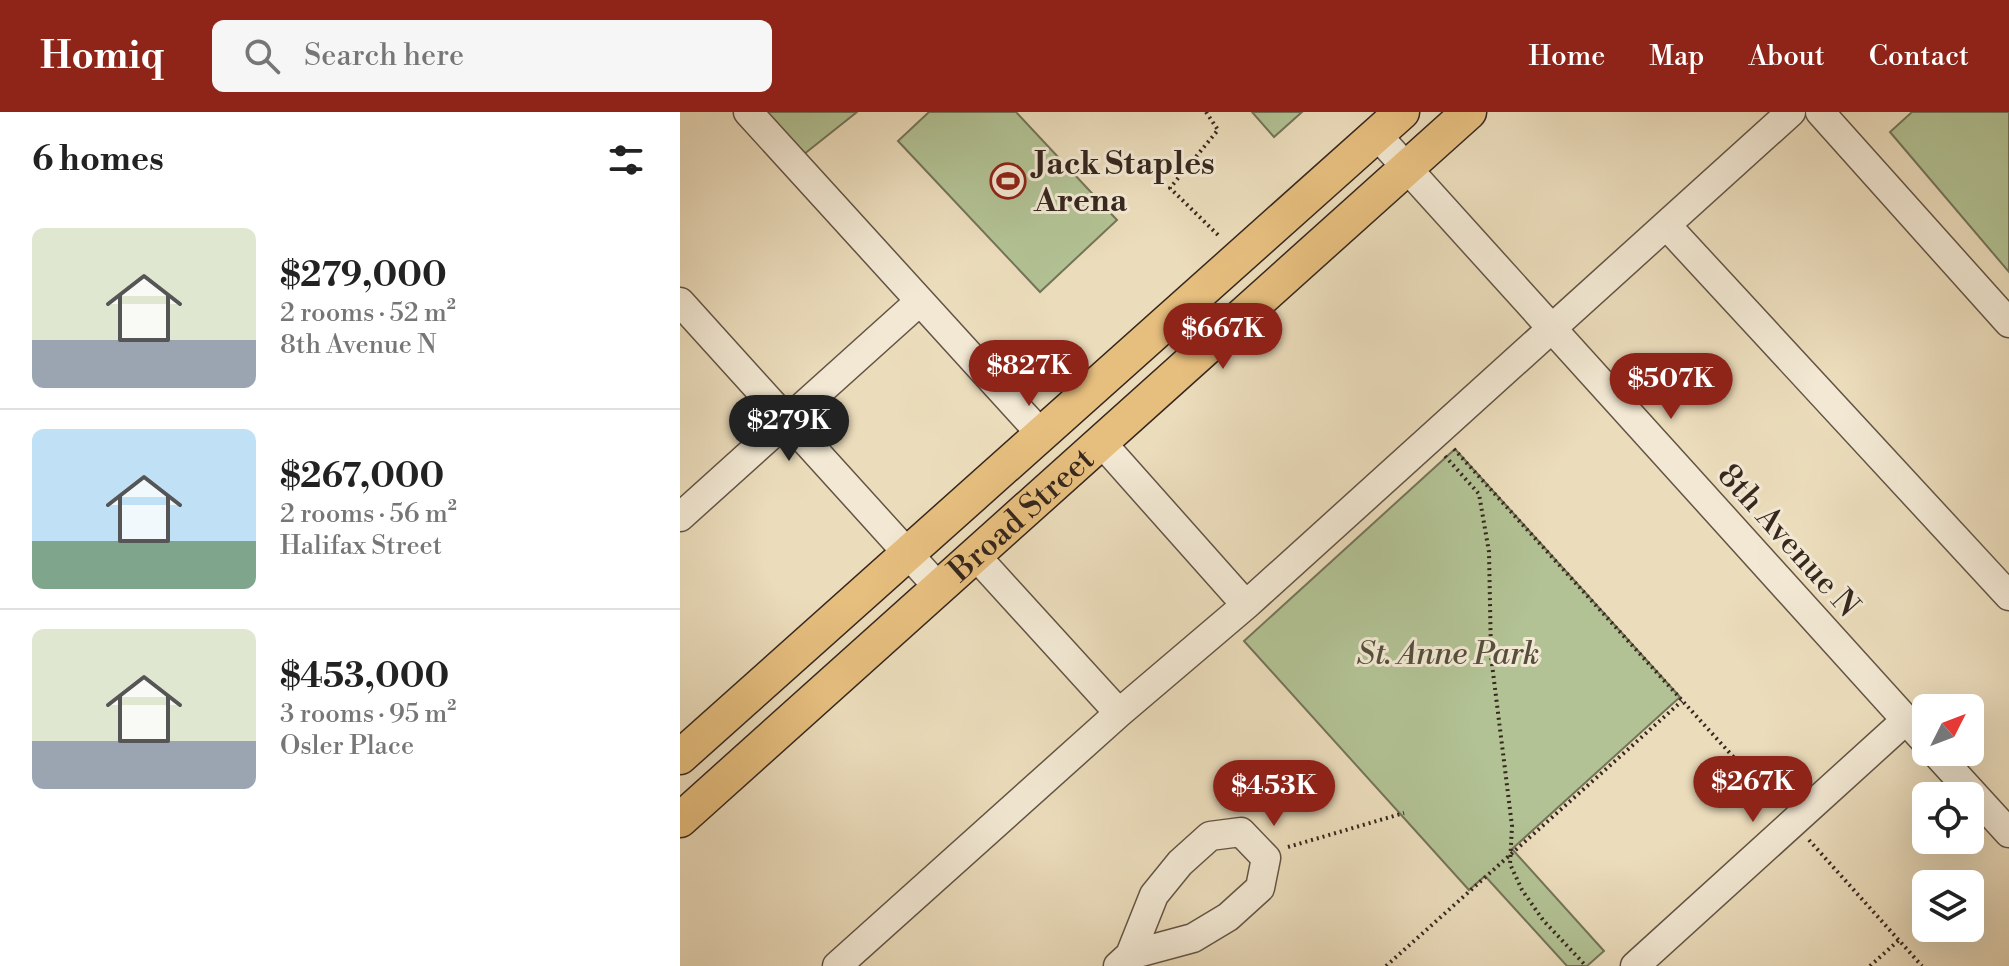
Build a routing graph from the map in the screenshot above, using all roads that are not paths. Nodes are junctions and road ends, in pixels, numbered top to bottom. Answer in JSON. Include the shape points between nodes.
{"nodes":[{"id":1,"x":748,"y":112,"type":"edge"},
{"id":2,"x":1402,"y":112,"type":"edge"},
{"id":3,"x":1469,"y":112,"type":"edge"},
{"id":4,"x":1791,"y":112,"type":"edge"},
{"id":5,"x":1820,"y":112,"type":"edge"},
{"id":6,"x":1377,"y":135,"type":"junction"},
{"id":7,"x":1406,"y":167,"type":"junction"},
{"id":8,"x":1668,"y":227,"type":"junction"},
{"id":9,"x":920,"y":301,"type":"junction"},
{"id":10,"x":680,"y":302,"type":"edge"},
{"id":11,"x":2009,"y":323,"type":"edge"},
{"id":12,"x":1553,"y":329,"type":"junction"},
{"id":13,"x":786,"y":422,"type":"junction"},
{"id":14,"x":1042,"y":435,"type":"junction"},
{"id":15,"x":1101,"y":442,"type":"junction"},
{"id":16,"x":680,"y":517,"type":"edge"},
{"id":17,"x":908,"y":554,"type":"junction"},
{"id":18,"x":975,"y":555,"type":"junction"},
{"id":19,"x":939,"y":588,"type":"junction"},
{"id":20,"x":2009,"y":596,"type":"edge"},
{"id":21,"x":1246,"y":605,"type":"junction"},
{"id":22,"x":1119,"y":713,"type":"junction"},
{"id":23,"x":1906,"y":720,"type":"junction"},
{"id":24,"x":1912,"y":727,"type":"edge"},
{"id":25,"x":680,"y":757,"type":"edge"},
{"id":26,"x":1948,"y":766,"type":"edge"},
{"id":27,"x":680,"y":820,"type":"edge"},
{"id":28,"x":2009,"y":833,"type":"edge"},
{"id":29,"x":1124,"y":961,"type":"edge"},
{"id":30,"x":837,"y":966,"type":"edge"},
{"id":31,"x":1635,"y":966,"type":"edge"}],
"edges":[{"from":1,"to":9,"type":"street"},
{"from":2,"to":6,"type":"main road","name":"Broad Street"},
{"from":3,"to":7,"type":"main road","name":"Broad Street"},
{"from":4,"to":8,"type":"street"},
{"from":5,"to":11,"type":"street"},
{"from":6,"to":7,"type":"street","name":"8th Avenue N"},
{"from":6,"to":14,"type":"main road","name":"Broad Street"},
{"from":7,"to":12,"type":"street","name":"8th Avenue N"},
{"from":7,"to":15,"type":"main road","name":"Broad Street"},
{"from":8,"to":12,"type":"street"},
{"from":8,"to":20,"type":"street"},
{"from":9,"to":13,"type":"street"},
{"from":9,"to":14,"type":"street"},
{"from":10,"to":13,"type":"street"},
{"from":12,"to":21,"type":"street"},
{"from":12,"to":23,"type":"street","name":"8th Avenue N"},
{"from":13,"to":16,"type":"street"},
{"from":13,"to":17,"type":"street"},
{"from":14,"to":17,"type":"main road","name":"Broad Street"},
{"from":15,"to":18,"type":"main road","name":"Broad Street"},
{"from":15,"to":21,"type":"street"},
{"from":17,"to":19,"type":"street"},
{"from":17,"to":25,"type":"main road","name":"Broad Street"},
{"from":18,"to":19,"type":"main road","name":"Broad Street"},
{"from":18,"to":22,"type":"street"},
{"from":19,"to":27,"type":"main road","name":"Broad Street"},
{"from":21,"to":22,"type":"street"},
{"from":22,"to":30,"type":"street"},
{"from":23,"to":24,"type":"street","name":"8th Avenue N"},
{"from":23,"to":31,"type":"street"},
{"from":26,"to":28,"type":"street"},
{"from":29,"to":29,"type":"street","via":[[1193,938],[1228,917],[1260,888],[1266,858],[1241,832],[1210,836],[1154,895]]}]}
